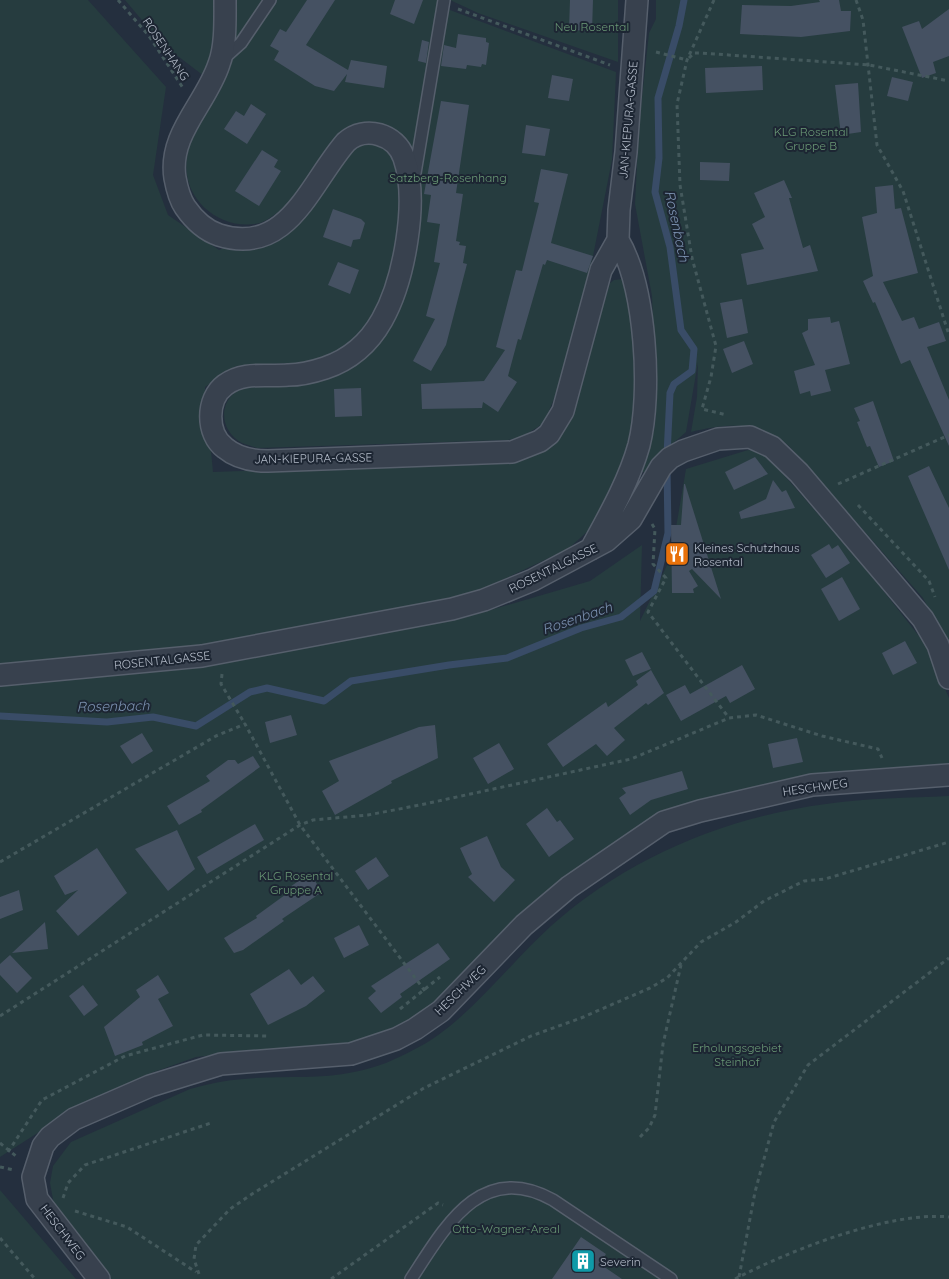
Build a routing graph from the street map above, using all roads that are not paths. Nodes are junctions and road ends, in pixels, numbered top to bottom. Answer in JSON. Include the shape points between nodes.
{"nodes":[{"id":1,"x":225,"y":0,"type":"edge"},
{"id":2,"x":270,"y":0,"type":"edge"},
{"id":3,"x":637,"y":0,"type":"edge"},
{"id":4,"x":444,"y":2,"type":"edge"},
{"id":5,"x":220,"y":61,"type":"junction"},
{"id":6,"x":411,"y":193,"type":"junction"},
{"id":7,"x":618,"y":240,"type":"junction"},
{"id":8,"x":590,"y":551,"type":"junction"},
{"id":9,"x":0,"y":676,"type":"edge"},
{"id":10,"x":949,"y":678,"type":"edge"},
{"id":11,"x":949,"y":775,"type":"edge"},
{"id":12,"x":99,"y":1279,"type":"edge"},
{"id":13,"x":411,"y":1279,"type":"edge"},
{"id":14,"x":671,"y":1279,"type":"edge"}],
"edges":[{"from":1,"to":5,"type":"street","name":"JAN-KIEPURA-GASSE"},
{"from":2,"to":5,"type":"lane","via":[[241,43]]},
{"from":3,"to":7,"type":"street","name":"JAN-KIEPURA-GASSE"},
{"from":4,"to":6,"type":"lane"},
{"from":5,"to":6,"type":"street","name":"JAN-KIEPURA-GASSE","via":[[173,157],[178,195],[198,224],[217,234],[242,239],[278,229],[299,208],[338,151],[358,135],[382,136],[396,143],[404,159]]},
{"from":6,"to":7,"type":"street","name":"JAN-KIEPURA-GASSE","via":[[398,275],[382,320],[373,334],[350,357],[330,367],[289,375],[248,375],[224,386],[214,399],[211,418],[215,434],[224,448],[244,458],[268,461],[492,454],[512,452],[540,442],[550,434],[563,411],[601,270]]},
{"from":7,"to":8,"type":"street","name":"JAN-KIEPURA-GASSE","via":[[628,256],[640,298],[645,412],[626,480]]},
{"from":8,"to":9,"type":"street","name":"ROSENTALGASSE","via":[[533,580],[452,609],[202,656]]},
{"from":8,"to":10,"type":"street","name":"ROSENTALGASSE","via":[[620,531],[631,519],[661,467],[670,458],[700,444],[737,436],[750,437],[772,447],[826,503],[922,619],[938,645]]},
{"from":11,"to":12,"type":"street","name":"HESCHWEG","via":[[812,785],[700,810],[664,822],[554,900],[524,925],[441,1011],[396,1039],[351,1054],[229,1063],[186,1073],[92,1111],[60,1128],[43,1146],[38,1157],[33,1177],[37,1199]]},
{"from":13,"to":14,"type":"lane","via":[[458,1212],[490,1190],[513,1188],[540,1193]]}]}
